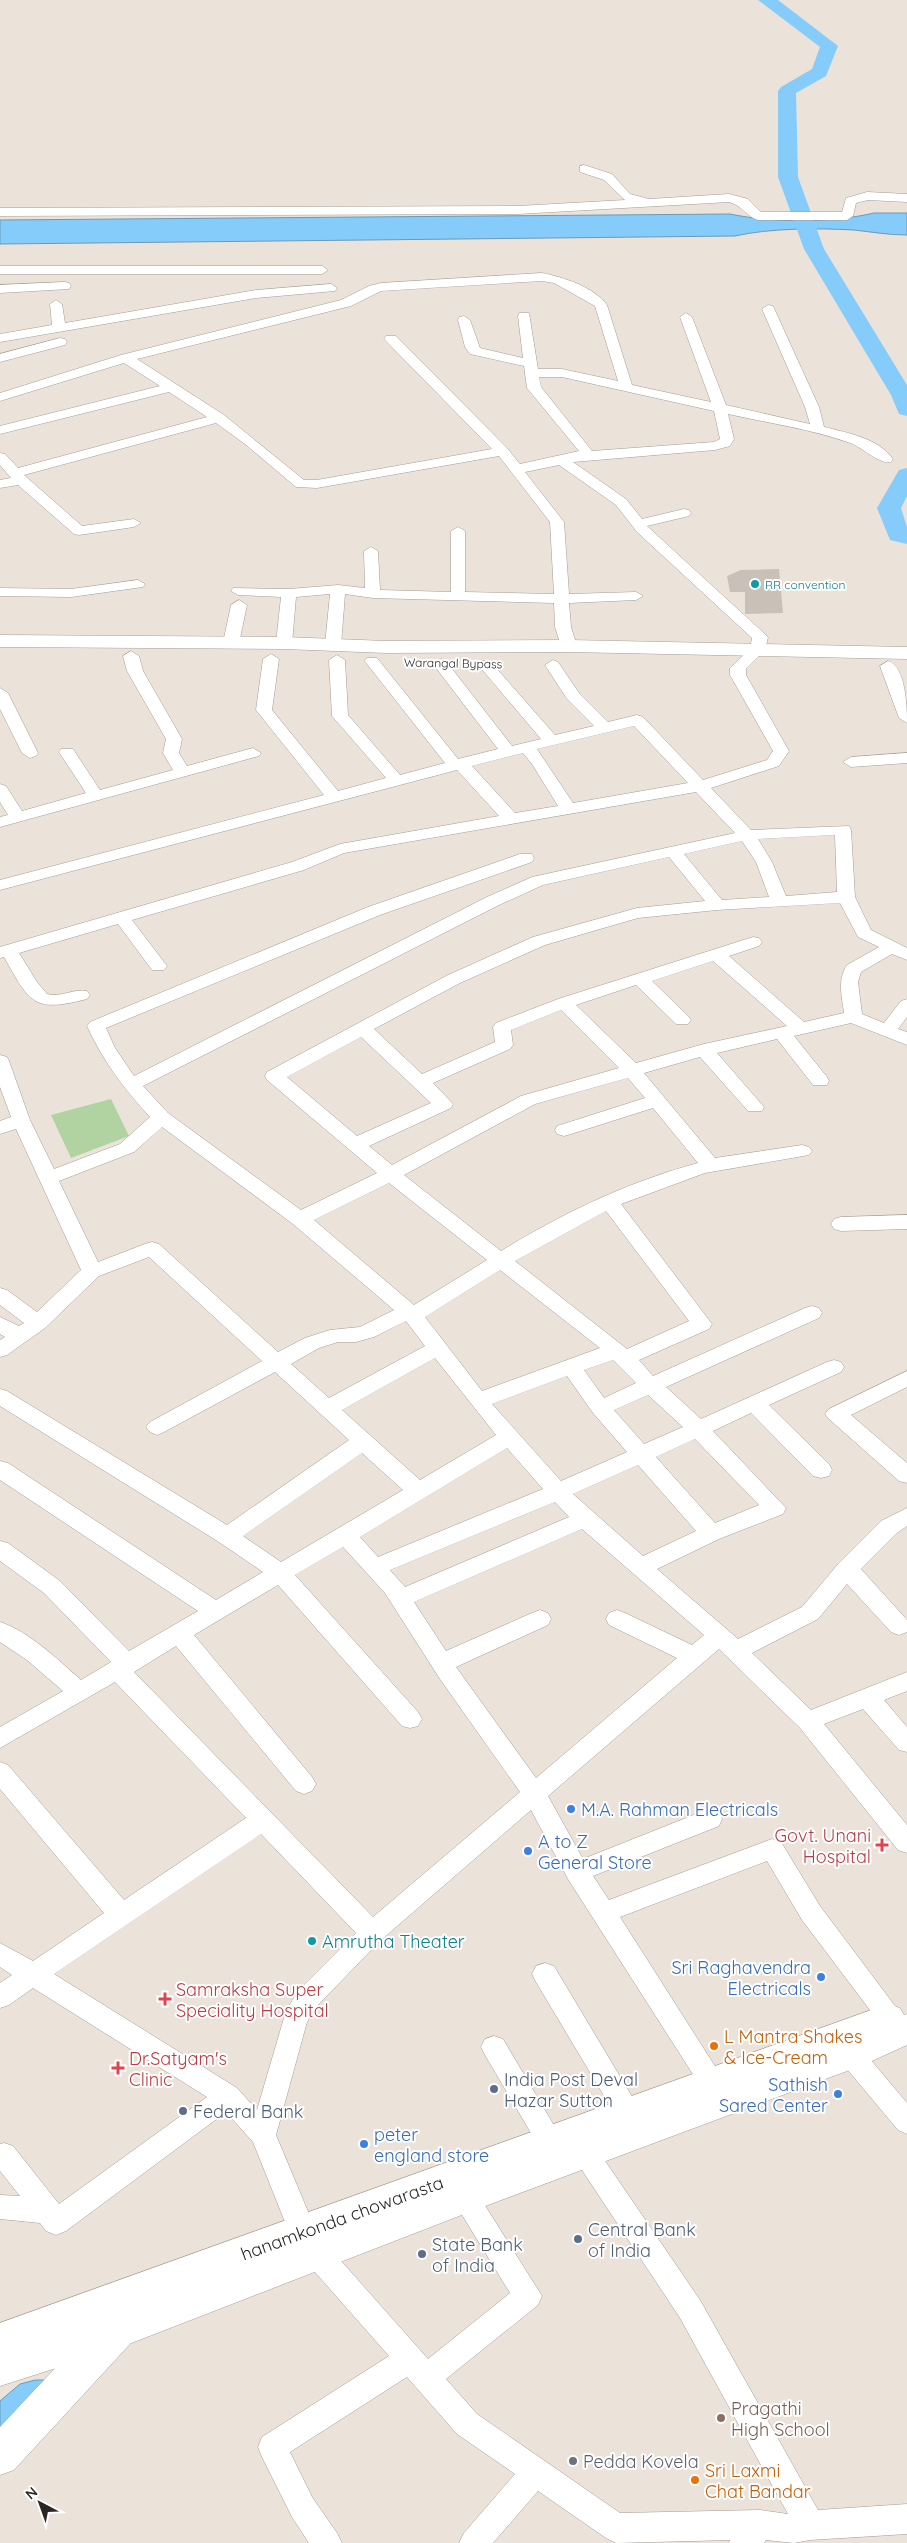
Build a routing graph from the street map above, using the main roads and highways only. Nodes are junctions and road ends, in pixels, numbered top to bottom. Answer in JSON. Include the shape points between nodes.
{"nodes":[{"id":1,"x":0,"y":641,"type":"edge"},
{"id":2,"x":278,"y":651,"type":"junction"},
{"id":3,"x":335,"y":652,"type":"junction"},
{"id":4,"x":907,"y":653,"type":"edge"},
{"id":5,"x":0,"y":655,"type":"edge"},
{"id":6,"x":897,"y":666,"type":"edge"},
{"id":7,"x":901,"y":2019,"type":"edge"},
{"id":8,"x":569,"y":2143,"type":"junction"},
{"id":9,"x":310,"y":2243,"type":"junction"},
{"id":10,"x":116,"y":2331,"type":"junction"},
{"id":11,"x":1,"y":2343,"type":"edge"},
{"id":12,"x":0,"y":2456,"type":"edge"}],
"edges":[{"from":1,"to":2,"type":"main road","via":[[231,643]]},
{"from":2,"to":3,"type":"main road","name":"Warangal Bypass"},
{"from":2,"to":5,"type":"main road","name":"Warangal Bypass","via":[[131,656]]},
{"from":3,"to":4,"type":"main road","via":[[386,647],[569,646]]},
{"from":3,"to":6,"type":"main road","name":"Warangal Bypass","via":[[372,661],[553,665],[739,675]]},
{"from":7,"to":8,"type":"main road","name":"hanamkonda chowarasta","via":[[628,2113]]},
{"from":7,"to":8,"type":"main road","via":[[850,2054]]},
{"from":8,"to":9,"type":"main road","name":"hanamkonda chowarasta"},
{"from":8,"to":9,"type":"main road","via":[[464,2197]]},
{"from":9,"to":10,"type":"main road"},
{"from":9,"to":11,"type":"main road","name":"hanamkonda chowarasta"},
{"from":10,"to":11,"type":"main road"},
{"from":10,"to":12,"type":"main road"}]}
